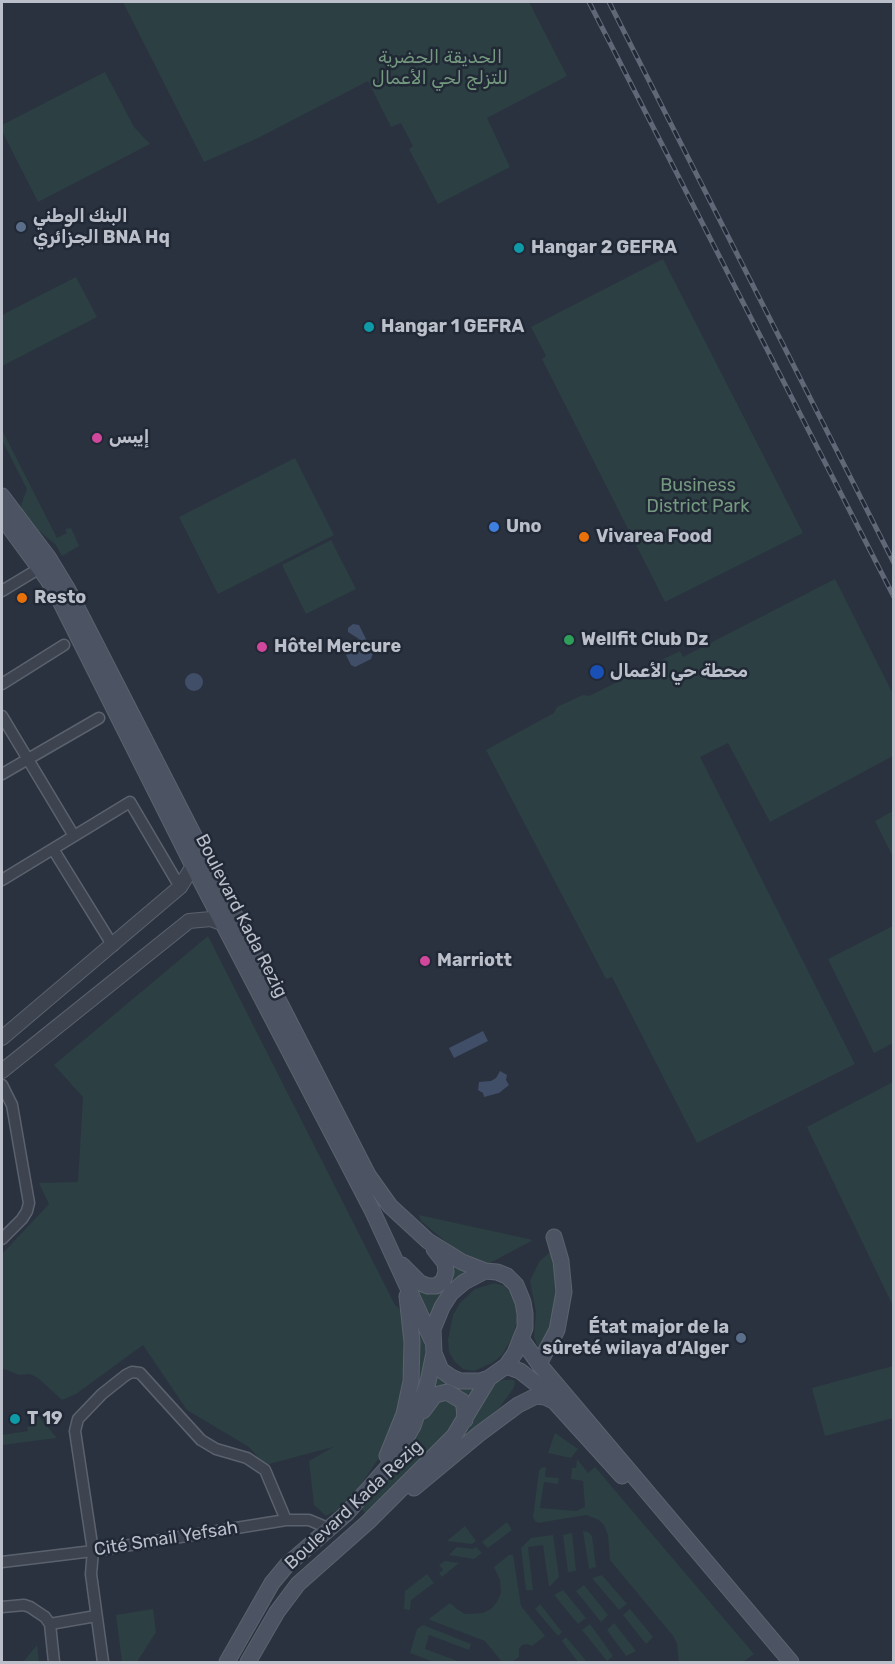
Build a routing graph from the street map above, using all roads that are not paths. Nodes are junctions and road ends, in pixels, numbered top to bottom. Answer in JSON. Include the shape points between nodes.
{"nodes":[{"id":1,"x":2,"y":496,"type":"edge"},
{"id":2,"x":6,"y":514,"type":"edge"},
{"id":3,"x":40,"y":568,"type":"junction"},
{"id":4,"x":2,"y":591,"type":"edge"},
{"id":5,"x":64,"y":645,"type":"dead end"},
{"id":6,"x":2,"y":684,"type":"edge"},
{"id":7,"x":2,"y":716,"type":"edge"},
{"id":8,"x":99,"y":718,"type":"dead end"},
{"id":9,"x":28,"y":759,"type":"junction"},
{"id":10,"x":2,"y":774,"type":"edge"},
{"id":11,"x":74,"y":836,"type":"junction"},
{"id":12,"x":52,"y":849,"type":"junction"},
{"id":13,"x":193,"y":866,"type":"junction"},
{"id":14,"x":2,"y":880,"type":"edge"},
{"id":15,"x":180,"y":887,"type":"junction"},
{"id":16,"x":224,"y":924,"type":"junction"},
{"id":17,"x":113,"y":946,"type":"junction"},
{"id":18,"x":2,"y":1038,"type":"edge"},
{"id":19,"x":2,"y":1071,"type":"edge"},
{"id":20,"x":2,"y":1085,"type":"edge"},
{"id":21,"x":554,"y":1237,"type":"dead end"},
{"id":22,"x":2,"y":1239,"type":"edge"},
{"id":23,"x":428,"y":1241,"type":"junction"},
{"id":24,"x":396,"y":1259,"type":"junction"},
{"id":25,"x":485,"y":1271,"type":"junction"},
{"id":26,"x":403,"y":1278,"type":"junction"},
{"id":27,"x":522,"y":1340,"type":"junction"},
{"id":28,"x":433,"y":1346,"type":"junction"},
{"id":29,"x":539,"y":1364,"type":"junction"},
{"id":30,"x":506,"y":1366,"type":"junction"},
{"id":31,"x":489,"y":1378,"type":"junction"},
{"id":32,"x":553,"y":1401,"type":"junction"},
{"id":33,"x":465,"y":1420,"type":"junction"},
{"id":34,"x":413,"y":1426,"type":"junction"},
{"id":35,"x":375,"y":1482,"type":"junction"},
{"id":36,"x":657,"y":1509,"type":"junction"},
{"id":37,"x":286,"y":1520,"type":"junction"},
{"id":38,"x":368,"y":1522,"type":"junction"},
{"id":39,"x":328,"y":1528,"type":"junction"},
{"id":40,"x":93,"y":1551,"type":"junction"},
{"id":41,"x":2,"y":1562,"type":"edge"},
{"id":42,"x":2,"y":1607,"type":"edge"},
{"id":43,"x":96,"y":1616,"type":"junction"},
{"id":44,"x":50,"y":1624,"type":"junction"},
{"id":45,"x":54,"y":1662,"type":"edge"},
{"id":46,"x":103,"y":1662,"type":"edge"},
{"id":47,"x":226,"y":1662,"type":"edge"},
{"id":48,"x":248,"y":1662,"type":"edge"},
{"id":49,"x":780,"y":1662,"type":"edge"},
{"id":50,"x":791,"y":1662,"type":"edge"}],
"edges":[{"from":1,"to":2,"type":"main road"},
{"from":2,"to":3,"type":"main road","name":"Boulevard Kada Rezig"},
{"from":2,"to":23,"type":"main road","name":"Boulevard Kada Rezig","via":[[48,557],[68,590],[368,1175],[390,1206]]},
{"from":3,"to":4,"type":"street"},
{"from":3,"to":13,"type":"main road","name":"Boulevard Kada Rezig"},
{"from":5,"to":6,"type":"street"},
{"from":7,"to":9,"type":"street"},
{"from":8,"to":9,"type":"street"},
{"from":9,"to":10,"type":"street"},
{"from":9,"to":11,"type":"street"},
{"from":11,"to":12,"type":"street"},
{"from":11,"to":15,"type":"street","via":[[130,802]]},
{"from":12,"to":14,"type":"street"},
{"from":12,"to":17,"type":"street"},
{"from":13,"to":15,"type":"street"},
{"from":13,"to":16,"type":"main road","name":"Boulevard Kada Rezig"},
{"from":15,"to":17,"type":"street"},
{"from":16,"to":19,"type":"street","via":[[211,919],[189,921]]},
{"from":16,"to":24,"type":"main road","name":"Boulevard Kada Rezig"},
{"from":17,"to":18,"type":"street"},
{"from":20,"to":22,"type":"street","via":[[12,1105],[29,1203],[22,1219]]},
{"from":21,"to":29,"type":"main road","via":[[563,1269],[564,1292],[557,1330]]},
{"from":23,"to":24,"type":"main road","via":[[446,1272],[436,1286],[420,1283]]},
{"from":23,"to":25,"type":"main road","name":"Boulevard Kada Rezig"},
{"from":24,"to":26,"type":"main road","name":"Boulevard Kada Rezig"},
{"from":25,"to":27,"type":"main road","name":"Boulevard Kada Rezig","via":[[507,1276],[516,1285],[525,1314]]},
{"from":25,"to":28,"type":"main road","via":[[451,1293],[436,1320]]},
{"from":26,"to":28,"type":"main road","name":"Boulevard Kada Rezig"},
{"from":26,"to":35,"type":"main road","via":[[412,1333],[411,1381],[404,1414]]},
{"from":27,"to":29,"type":"main road"},
{"from":27,"to":30,"type":"main road","name":"Boulevard Kada Rezig"},
{"from":28,"to":31,"type":"main road","name":"Boulevard Kada Rezig","via":[[441,1370],[451,1377],[471,1382]]},
{"from":28,"to":34,"type":"main road","via":[[428,1382]]},
{"from":29,"to":36,"type":"main road"},
{"from":30,"to":31,"type":"main road","name":"Boulevard Kada Rezig"},
{"from":30,"to":32,"type":"main road","via":[[520,1371]]},
{"from":31,"to":33,"type":"main road","name":"Boulevard Kada Rezig"},
{"from":32,"to":36,"type":"main road"},
{"from":32,"to":38,"type":"main road","via":[[536,1396],[518,1405]]},
{"from":33,"to":34,"type":"main road","via":[[462,1401],[453,1394],[440,1392],[429,1401]]},
{"from":33,"to":38,"type":"main road","name":"Boulevard Kada Rezig","via":[[454,1436]]},
{"from":34,"to":35,"type":"main road","name":"Boulevard Kada Rezig"},
{"from":35,"to":39,"type":"main road","name":"Boulevard Kada Rezig"},
{"from":36,"to":49,"type":"main road"},
{"from":36,"to":50,"type":"main road"},
{"from":37,"to":39,"type":"street","name":"Cité Smail Yefsah","via":[[309,1520]]},
{"from":37,"to":40,"type":"street","name":"Cité Smail Yefsah"},
{"from":37,"to":40,"type":"street","via":[[266,1470],[201,1440],[148,1379],[132,1372],[102,1394],[78,1419],[75,1431]]},
{"from":38,"to":48,"type":"main road","name":"Boulevard Kada Rezig","via":[[298,1584]]},
{"from":39,"to":47,"type":"main road","name":"Boulevard Kada Rezig","via":[[272,1583]]},
{"from":40,"to":41,"type":"street","name":"Cité Smail Yefsah"},
{"from":40,"to":43,"type":"street","via":[[91,1574]]},
{"from":42,"to":44,"type":"street","via":[[30,1607]]},
{"from":43,"to":44,"type":"street"},
{"from":43,"to":46,"type":"street"},
{"from":44,"to":45,"type":"street"}]}
